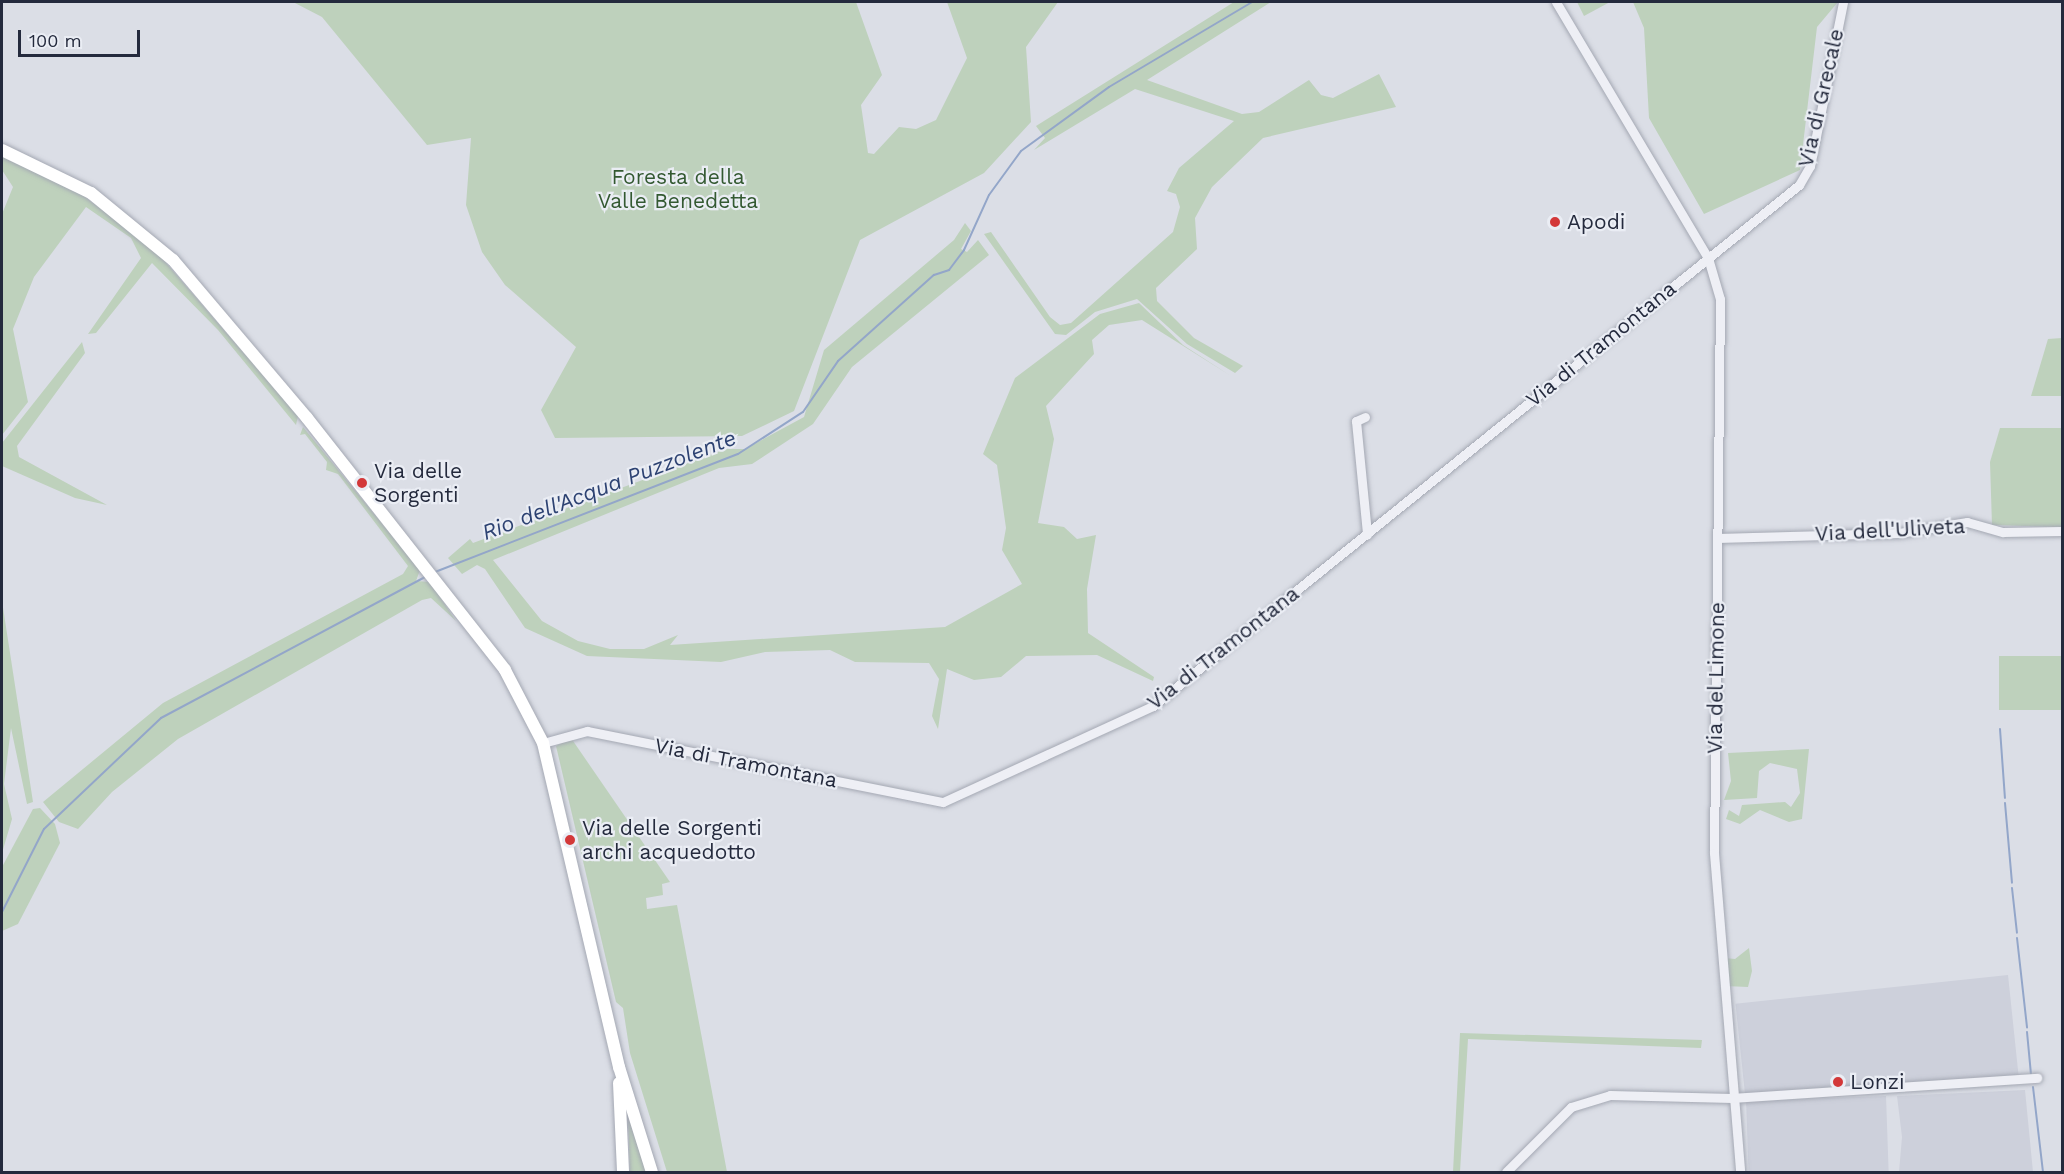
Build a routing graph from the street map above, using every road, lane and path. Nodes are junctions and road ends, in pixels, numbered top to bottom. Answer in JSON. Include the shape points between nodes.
{"nodes":[{"id":1,"x":1556,"y":2,"type":"edge"},
{"id":2,"x":1843,"y":2,"type":"edge"},
{"id":3,"x":2,"y":150,"type":"edge"},
{"id":4,"x":1708,"y":258,"type":"junction"},
{"id":5,"x":1365,"y":417,"type":"dead end"},
{"id":6,"x":2062,"y":531,"type":"edge"},
{"id":7,"x":1367,"y":534,"type":"junction"},
{"id":8,"x":1717,"y":538,"type":"junction"},
{"id":9,"x":543,"y":743,"type":"junction"},
{"id":10,"x":619,"y":1067,"type":"junction"},
{"id":11,"x":2037,"y":1078,"type":"dead end"},
{"id":12,"x":1732,"y":1098,"type":"junction"},
{"id":13,"x":623,"y":1173,"type":"edge"},
{"id":14,"x":652,"y":1173,"type":"edge"},
{"id":15,"x":1506,"y":1173,"type":"edge"},
{"id":16,"x":1740,"y":1173,"type":"edge"}],
"edges":[{"from":1,"to":4,"type":"street","name":"Via del Limone"},
{"from":2,"to":4,"type":"street","name":"Via di Grecale","via":[[1810,166],[1799,185]]},
{"from":3,"to":9,"type":"main road","via":[[91,193],[172,260],[505,670]]},
{"from":4,"to":7,"type":"street","name":"Via di Tramontana"},
{"from":4,"to":8,"type":"street","name":"Via del Limone","via":[[1723,327]]},
{"from":5,"to":7,"type":"street","via":[[1356,421]]},
{"from":6,"to":8,"type":"street","name":"Via dell'Uliveta","via":[[2002,532],[1967,522],[1899,533]]},
{"from":7,"to":9,"type":"street","name":"Via di Tramontana","via":[[1167,698],[953,800],[934,801],[587,731]]},
{"from":8,"to":12,"type":"street","name":"Via del Limone","via":[[1714,852]]},
{"from":9,"to":10,"type":"main road"},
{"from":10,"to":13,"type":"main road"},
{"from":10,"to":14,"type":"main road"},
{"from":11,"to":12,"type":"street"},
{"from":12,"to":15,"type":"street","via":[[1588,1100],[1556,1120]]},
{"from":12,"to":16,"type":"street","name":"Via del Limone"}]}
